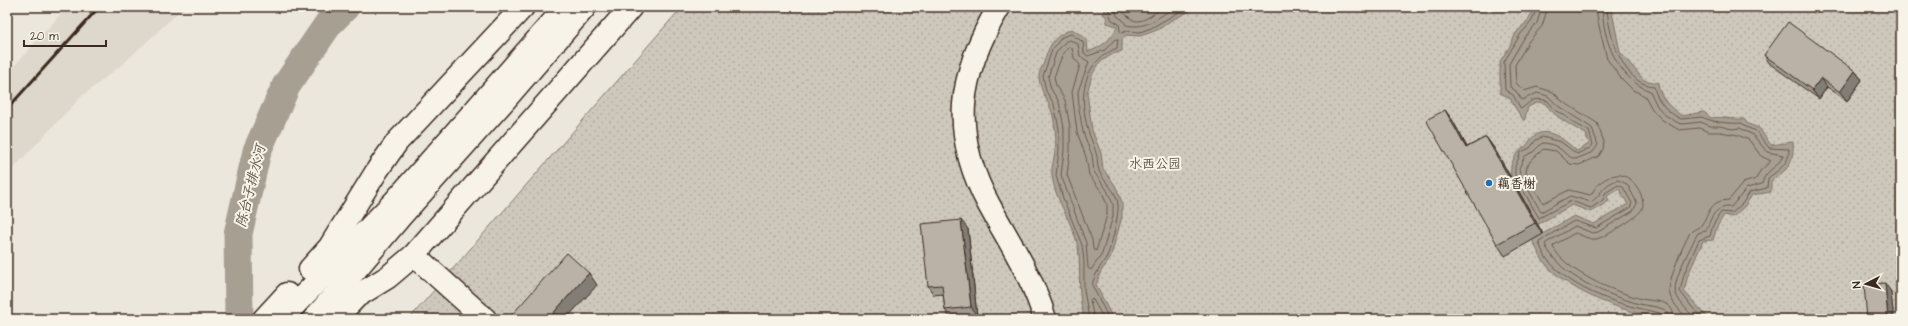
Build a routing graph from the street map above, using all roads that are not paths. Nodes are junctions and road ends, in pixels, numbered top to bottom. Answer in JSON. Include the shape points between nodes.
{"nodes":[{"id":1,"x":523,"y":7,"type":"edge"},
{"id":2,"x":566,"y":7,"type":"edge"},
{"id":3,"x":585,"y":7,"type":"edge"},
{"id":4,"x":632,"y":7,"type":"edge"},
{"id":5,"x":999,"y":7,"type":"edge"},
{"id":6,"x":414,"y":255,"type":"junction"},
{"id":7,"x":303,"y":285,"type":"junction"},
{"id":8,"x":264,"y":319,"type":"edge"},
{"id":9,"x":281,"y":319,"type":"edge"},
{"id":10,"x":314,"y":319,"type":"edge"},
{"id":11,"x":335,"y":319,"type":"edge"},
{"id":12,"x":485,"y":319,"type":"edge"},
{"id":13,"x":1045,"y":319,"type":"edge"}],
"edges":[{"from":1,"to":7,"type":"street","via":[[397,142]]},
{"from":2,"to":7,"type":"street","via":[[394,202]]},
{"from":3,"to":10,"type":"street"},
{"from":4,"to":6,"type":"street"},
{"from":5,"to":13,"type":"street","via":[[984,33],[972,63],[964,91],[964,126],[973,169],[989,205],[1016,249]]},
{"from":6,"to":11,"type":"street","via":[[388,277],[357,296]]},
{"from":6,"to":12,"type":"street"},
{"from":7,"to":8,"type":"street"},
{"from":7,"to":9,"type":"street"}]}
